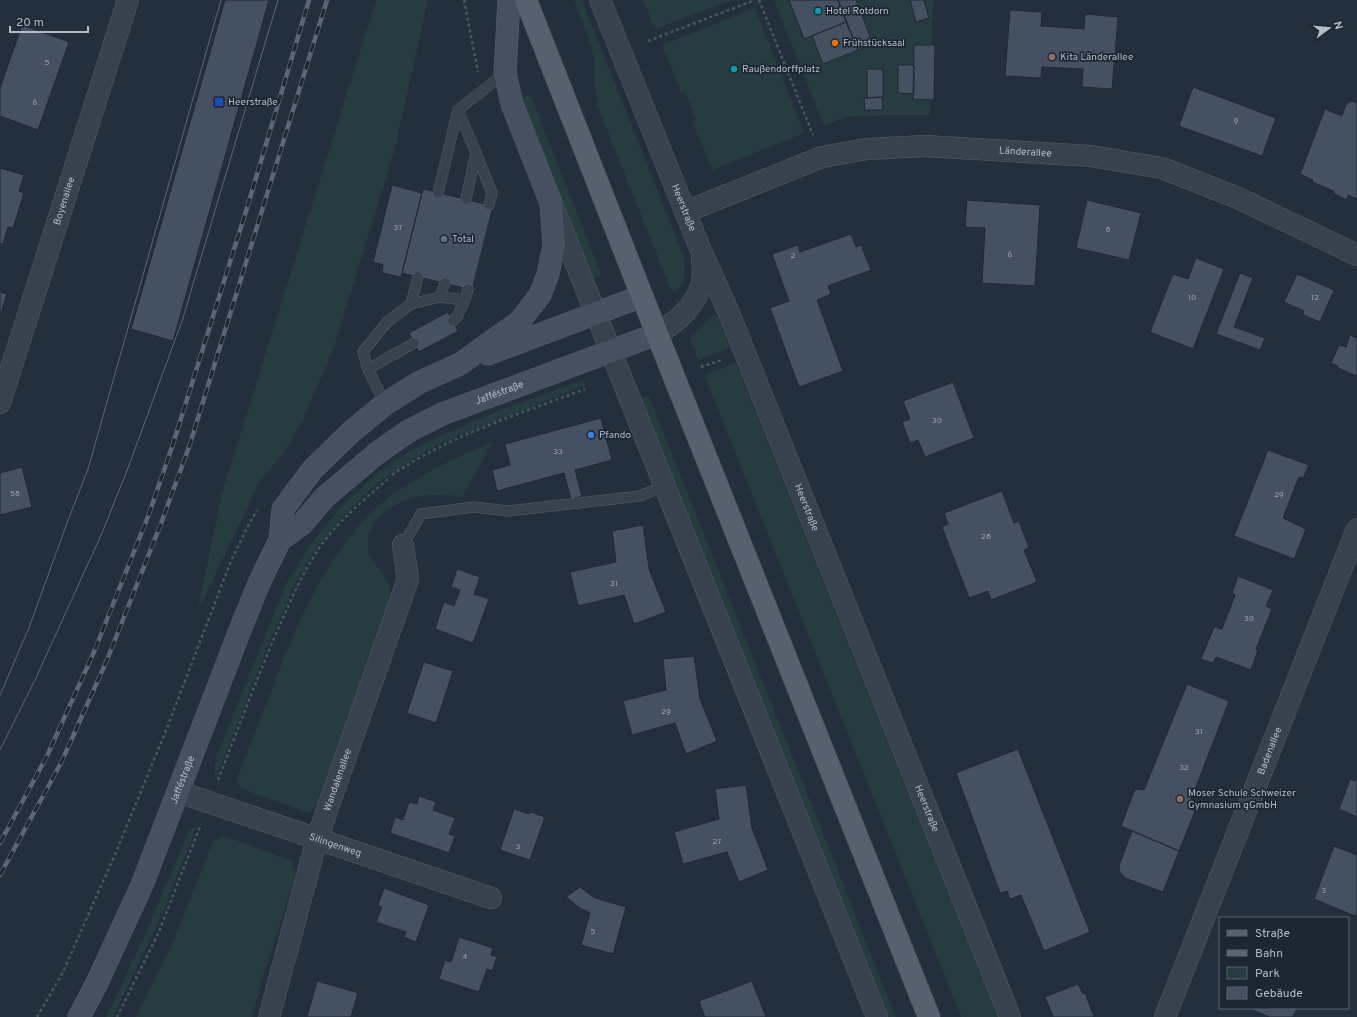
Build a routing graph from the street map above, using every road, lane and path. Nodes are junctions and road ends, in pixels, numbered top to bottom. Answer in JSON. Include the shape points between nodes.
{"nodes":[{"id":1,"x":128,"y":0,"type":"edge"},
{"id":2,"x":509,"y":0,"type":"edge"},
{"id":3,"x":526,"y":0,"type":"edge"},
{"id":4,"x":600,"y":0,"type":"edge"},
{"id":5,"x":755,"y":0,"type":"edge"},
{"id":6,"x":759,"y":0,"type":"edge"},
{"id":7,"x":648,"y":41,"type":"dead end"},
{"id":8,"x":505,"y":73,"type":"junction"},
{"id":9,"x":458,"y":110,"type":"junction"},
{"id":10,"x":476,"y":153,"type":"junction"},
{"id":11,"x":822,"y":157,"type":"junction"},
{"id":12,"x":438,"y":192,"type":"dead end"},
{"id":13,"x":466,"y":199,"type":"dead end"},
{"id":14,"x":552,"y":203,"type":"junction"},
{"id":15,"x":489,"y":205,"type":"dead end"},
{"id":16,"x":685,"y":212,"type":"junction"},
{"id":17,"x":702,"y":253,"type":"junction"},
{"id":18,"x":1357,"y":255,"type":"edge"},
{"id":19,"x":418,"y":277,"type":"dead end"},
{"id":20,"x":445,"y":283,"type":"dead end"},
{"id":21,"x":468,"y":289,"type":"dead end"},
{"id":22,"x":642,"y":296,"type":"junction"},
{"id":23,"x":440,"y":297,"type":"junction"},
{"id":24,"x":465,"y":300,"type":"junction"},
{"id":25,"x":411,"y":304,"type":"junction"},
{"id":26,"x":596,"y":314,"type":"junction"},
{"id":27,"x":453,"y":321,"type":"dead end"},
{"id":28,"x":657,"y":334,"type":"junction"},
{"id":29,"x":414,"y":343,"type":"dead end"},
{"id":30,"x":611,"y":352,"type":"junction"},
{"id":31,"x":727,"y":358,"type":"dead end"},
{"id":32,"x":460,"y":364,"type":"junction"},
{"id":33,"x":701,"y":368,"type":"dead end"},
{"id":34,"x":368,"y":369,"type":"junction"},
{"id":35,"x":587,"y":388,"type":"dead end"},
{"id":36,"x":0,"y":403,"type":"edge"},
{"id":37,"x":385,"y":404,"type":"junction"},
{"id":38,"x":665,"y":485,"type":"junction"},
{"id":39,"x":1357,"y":529,"type":"edge"},
{"id":40,"x":280,"y":540,"type":"junction"},
{"id":41,"x":403,"y":545,"type":"joint"},
{"id":42,"x":217,"y":782,"type":"dead end"},
{"id":43,"x":179,"y":792,"type":"junction"},
{"id":44,"x":202,"y":821,"type":"dead end"},
{"id":45,"x":317,"y":839,"type":"junction"},
{"id":46,"x":491,"y":898,"type":"dead end"},
{"id":47,"x":79,"y":1017,"type":"edge"},
{"id":48,"x":117,"y":1017,"type":"edge"},
{"id":49,"x":269,"y":1017,"type":"edge"},
{"id":50,"x":877,"y":1017,"type":"edge"},
{"id":51,"x":929,"y":1017,"type":"edge"},
{"id":52,"x":1010,"y":1017,"type":"edge"},
{"id":53,"x":1165,"y":1017,"type":"edge"}],
"edges":[{"from":1,"to":36,"type":"street","name":"Boyenallee"},
{"from":2,"to":8,"type":"main road"},
{"from":3,"to":22,"type":"main road"},
{"from":4,"to":16,"type":"street","name":"Heerstraße"},
{"from":5,"to":7,"type":"path"},
{"from":6,"to":11,"type":"path"},
{"from":8,"to":9,"type":"lane"},
{"from":8,"to":14,"type":"main road","via":[[512,104]]},
{"from":9,"to":10,"type":"lane"},
{"from":9,"to":12,"type":"lane"},
{"from":10,"to":13,"type":"lane"},
{"from":10,"to":15,"type":"lane","via":[[492,193]]},
{"from":11,"to":16,"type":"street","name":"Länderallee"},
{"from":11,"to":18,"type":"street","name":"Länderallee","via":[[867,149],[925,146],[1091,156],[1162,168],[1238,198]]},
{"from":14,"to":26,"type":"street"},
{"from":14,"to":32,"type":"main road","name":"Jafféstraße","via":[[554,245],[548,274],[540,295],[519,322]]},
{"from":16,"to":17,"type":"street","name":"Heerstraße"},
{"from":17,"to":28,"type":"street","name":"Jafféstraße","via":[[701,286],[691,306],[675,323]]},
{"from":17,"to":52,"type":"street","name":"Heerstraße","via":[[726,307]]},
{"from":19,"to":25,"type":"lane"},
{"from":20,"to":23,"type":"lane"},
{"from":21,"to":24,"type":"lane"},
{"from":22,"to":26,"type":"main road","name":"Jafféstraße"},
{"from":22,"to":28,"type":"main road"},
{"from":23,"to":24,"type":"lane"},
{"from":23,"to":25,"type":"lane"},
{"from":24,"to":27,"type":"lane"},
{"from":25,"to":34,"type":"lane","via":[[387,322],[363,352]]},
{"from":26,"to":30,"type":"street"},
{"from":26,"to":32,"type":"main road","name":"Jafféstraße"},
{"from":28,"to":30,"type":"main road","name":"Jafféstraße"},
{"from":28,"to":51,"type":"main road"},
{"from":29,"to":34,"type":"lane"},
{"from":30,"to":38,"type":"street"},
{"from":30,"to":40,"type":"main road","name":"Jafféstraße","via":[[442,414],[406,432],[325,497],[302,524]]},
{"from":31,"to":33,"type":"path"},
{"from":32,"to":37,"type":"main road","name":"Jafféstraße","via":[[420,382]]},
{"from":34,"to":37,"type":"lane"},
{"from":35,"to":42,"type":"path","via":[[445,443],[392,475],[353,509],[325,540],[300,581],[258,677]]},
{"from":37,"to":40,"type":"main road","name":"Jafféstraße","via":[[351,432],[312,470],[283,509]]},
{"from":38,"to":41,"type":"lane","via":[[640,496],[508,511],[474,507],[421,514]]},
{"from":38,"to":50,"type":"street"},
{"from":39,"to":53,"type":"street","name":"Badenallee"},
{"from":40,"to":43,"type":"main road","name":"Jafféstraße","via":[[248,610]]},
{"from":41,"to":45,"type":"street","name":"Wandalenallee","via":[[408,579]]},
{"from":43,"to":45,"type":"street","name":"Silingenweg"},
{"from":43,"to":47,"type":"main road","name":"Jafféstraße","via":[[142,884]]},
{"from":44,"to":48,"type":"path","via":[[158,934]]},
{"from":45,"to":46,"type":"street","name":"Silingenweg"},
{"from":45,"to":49,"type":"street","name":"Wandalenallee"}]}
